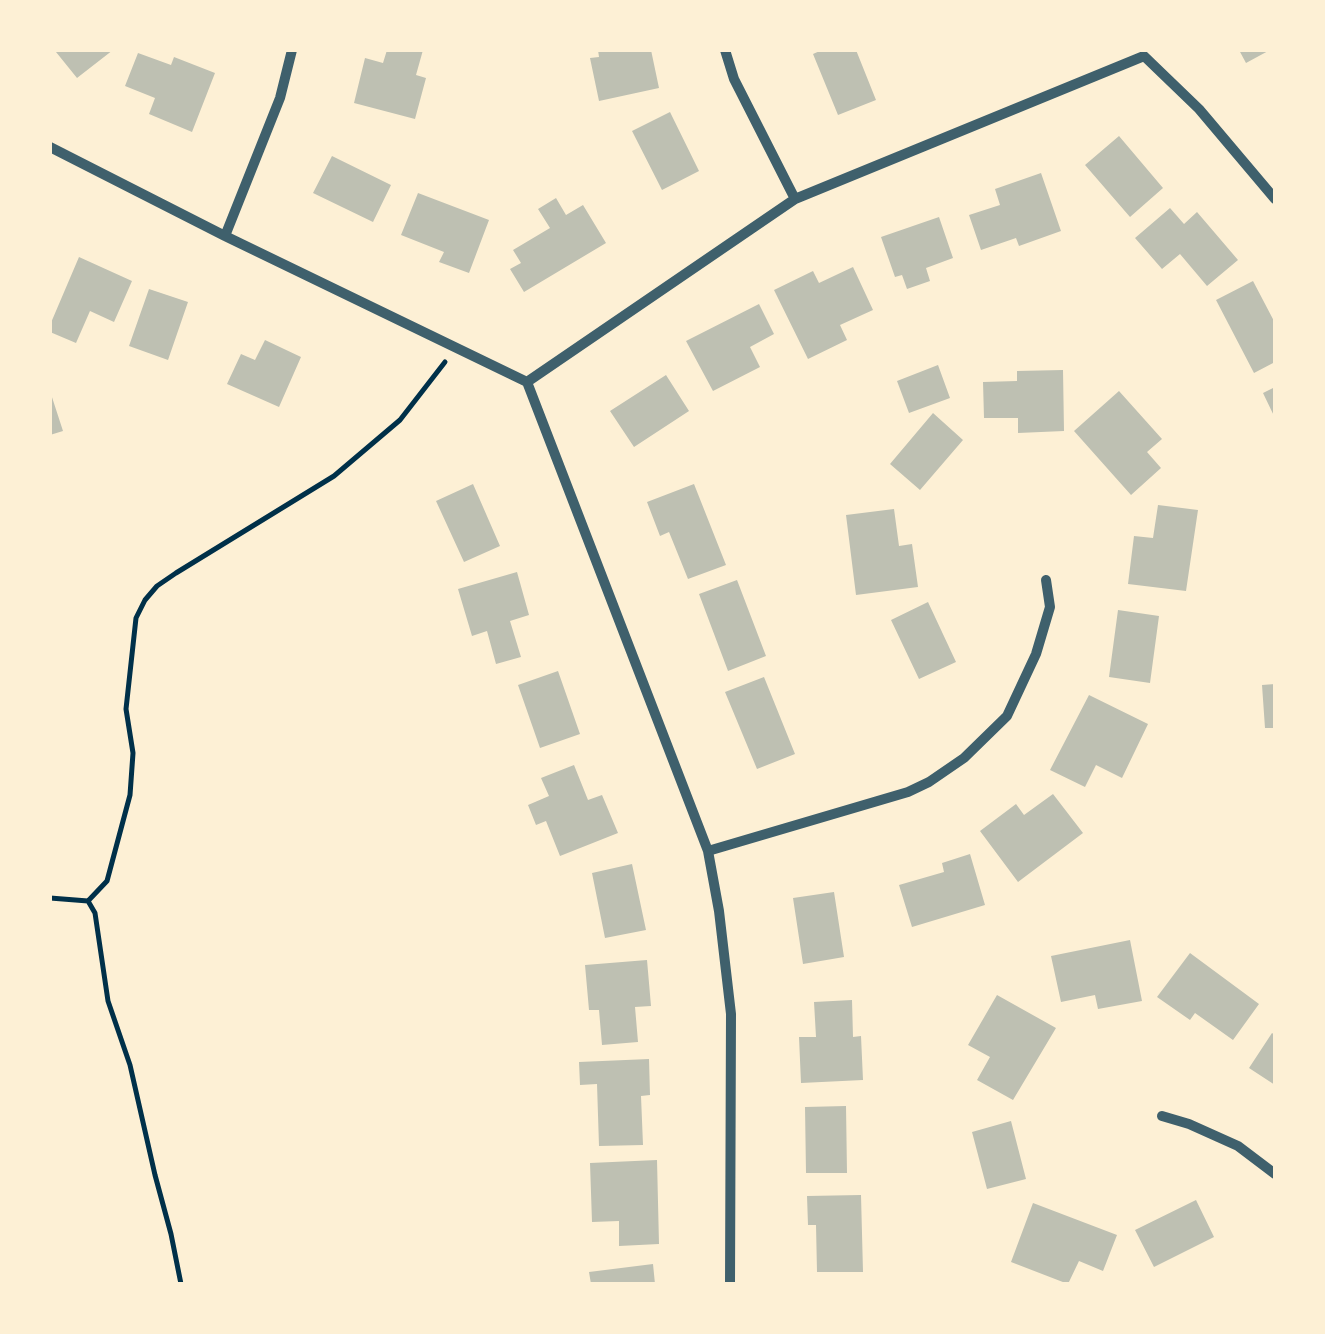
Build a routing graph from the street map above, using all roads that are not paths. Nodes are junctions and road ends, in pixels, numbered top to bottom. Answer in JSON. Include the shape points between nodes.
{"nodes":[{"id":1,"x":292,"y":50,"type":"edge"},
{"id":2,"x":725,"y":50,"type":"edge"},
{"id":3,"x":1145,"y":53,"type":"edge"},
{"id":4,"x":50,"y":147,"type":"edge"},
{"id":5,"x":795,"y":199,"type":"junction"},
{"id":6,"x":1275,"y":199,"type":"edge"},
{"id":7,"x":225,"y":236,"type":"junction"},
{"id":8,"x":526,"y":382,"type":"junction"},
{"id":9,"x":1046,"y":580,"type":"dead end"},
{"id":10,"x":708,"y":851,"type":"junction"},
{"id":11,"x":1162,"y":1116,"type":"dead end"},
{"id":12,"x":1275,"y":1174,"type":"edge"},
{"id":13,"x":730,"y":1284,"type":"edge"}],
"edges":[{"from":1,"to":7,"type":"street"},
{"from":2,"to":5,"type":"street"},
{"from":3,"to":5,"type":"street"},
{"from":3,"to":6,"type":"street"},
{"from":4,"to":7,"type":"street"},
{"from":5,"to":8,"type":"street"},
{"from":7,"to":8,"type":"street"},
{"from":8,"to":10,"type":"street"},
{"from":9,"to":10,"type":"street","via":[[1050,607],[1036,654],[1007,716],[964,758],[897,796]]},
{"from":10,"to":13,"type":"street","via":[[732,1014]]},
{"from":11,"to":12,"type":"street","via":[[1238,1146]]}]}
